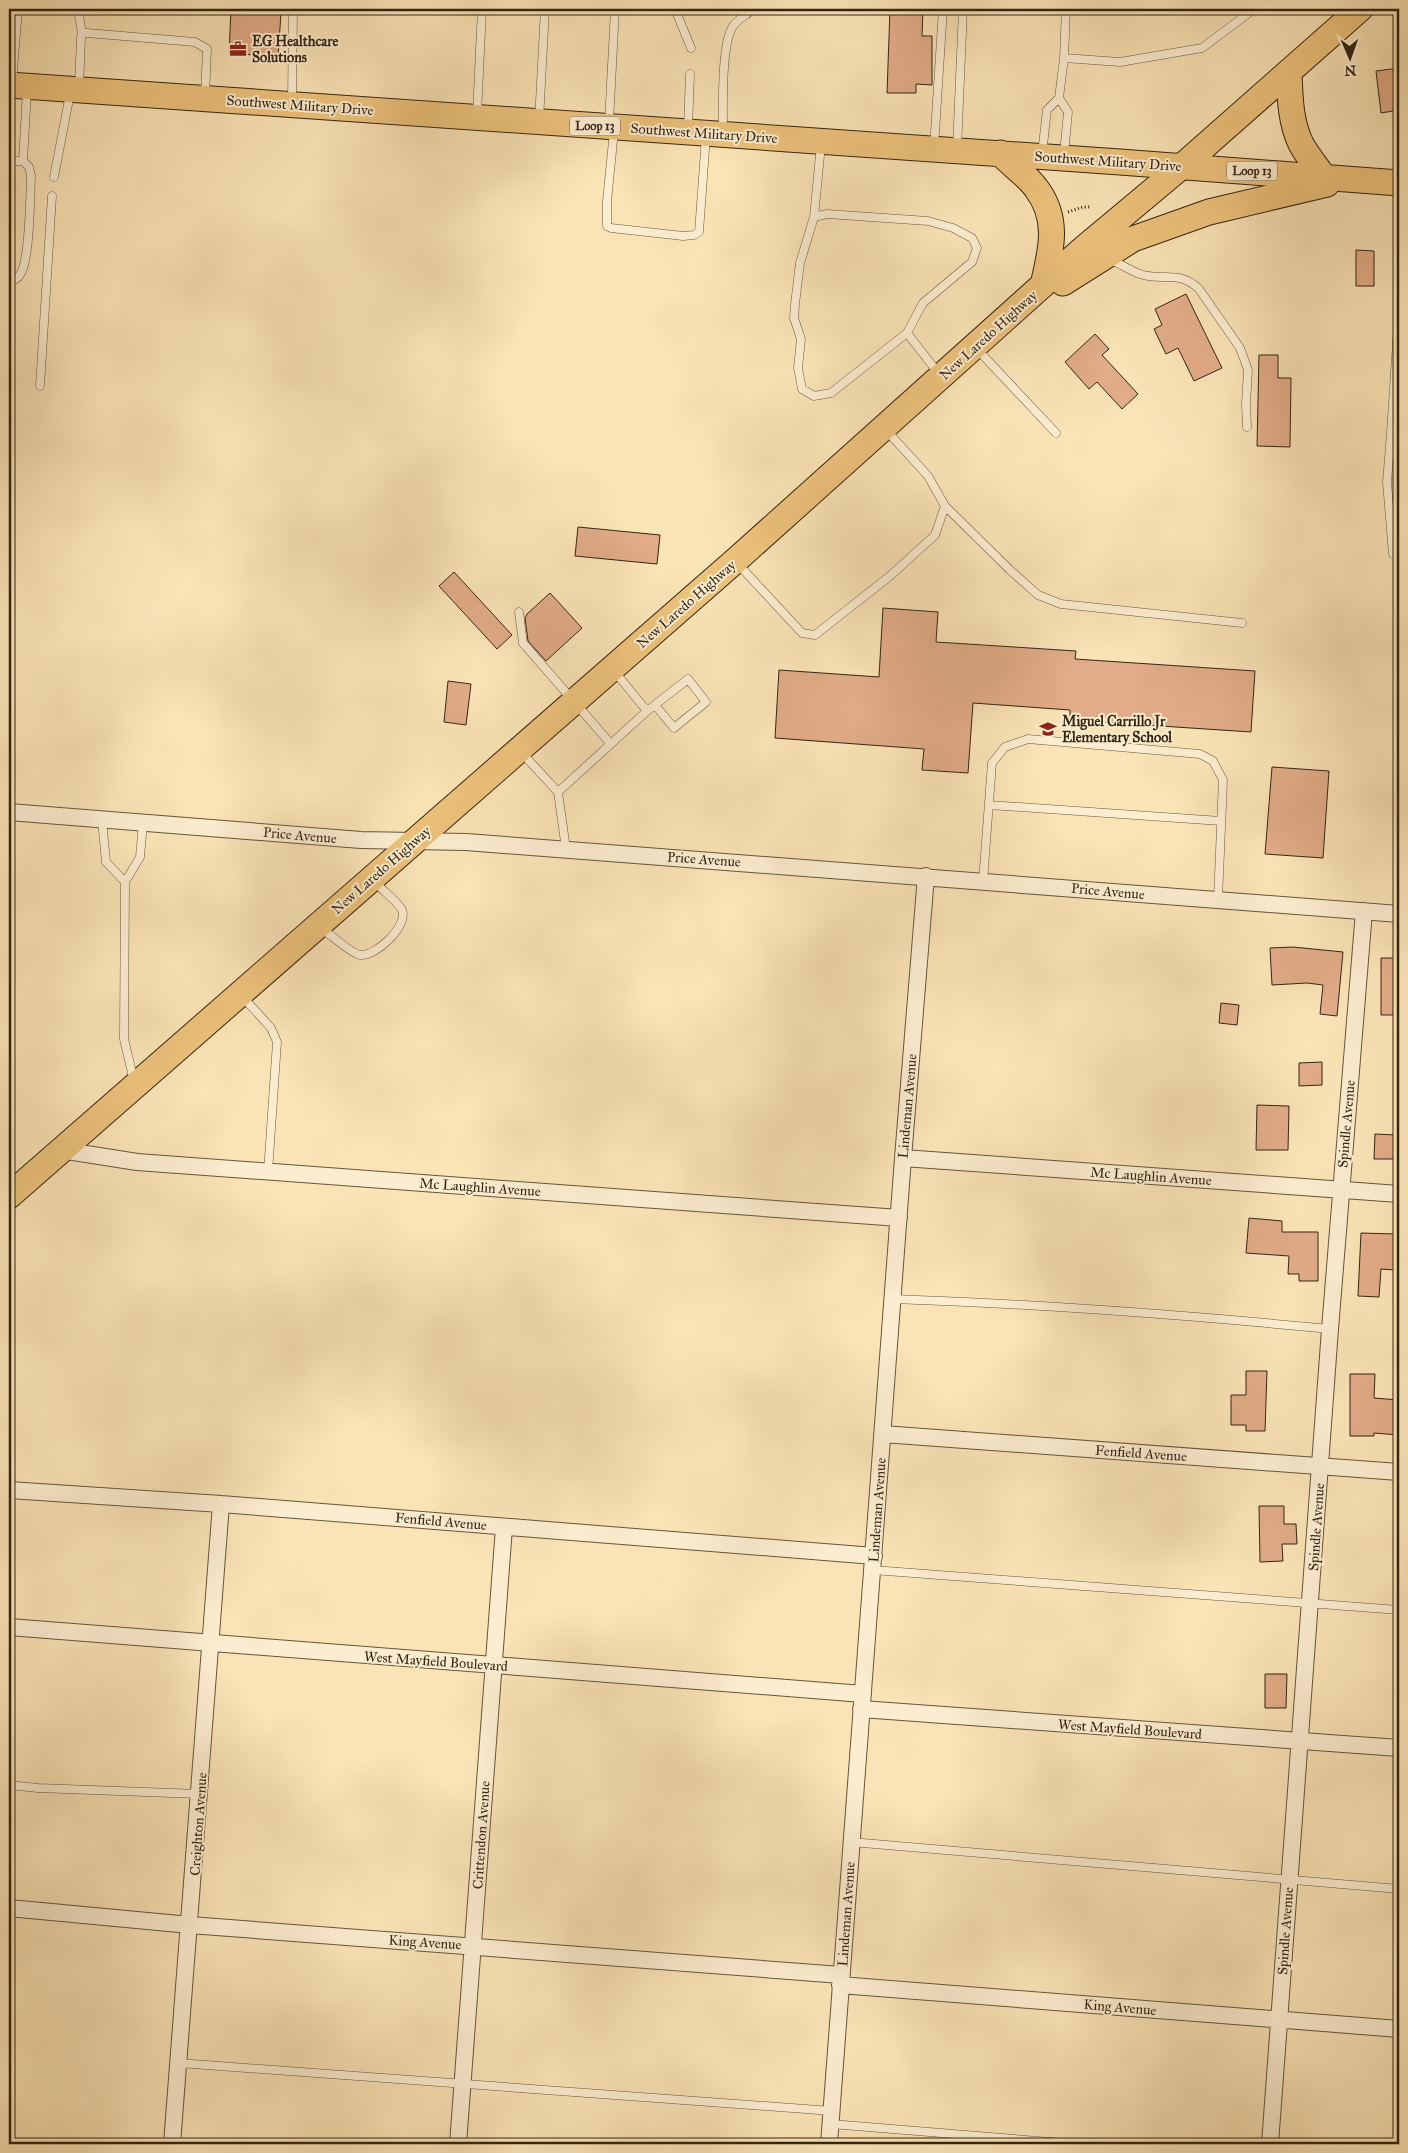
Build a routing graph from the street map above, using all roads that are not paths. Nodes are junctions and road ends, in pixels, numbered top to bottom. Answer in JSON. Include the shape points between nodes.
{"nodes":[{"id":1,"x":18,"y":9,"type":"edge"},
{"id":2,"x":78,"y":9,"type":"edge"},
{"id":3,"x":293,"y":9,"type":"edge"},
{"id":4,"x":482,"y":9,"type":"edge"},
{"id":5,"x":545,"y":9,"type":"edge"},
{"id":6,"x":615,"y":9,"type":"edge"},
{"id":7,"x":675,"y":9,"type":"edge"},
{"id":8,"x":754,"y":9,"type":"edge"},
{"id":9,"x":943,"y":9,"type":"edge"},
{"id":10,"x":963,"y":9,"type":"edge"},
{"id":11,"x":1066,"y":9,"type":"edge"},
{"id":12,"x":1254,"y":9,"type":"edge"},
{"id":13,"x":1355,"y":10,"type":"edge"},
{"id":14,"x":13,"y":18,"type":"edge"},
{"id":15,"x":82,"y":34,"type":"junction"},
{"id":16,"x":691,"y":48,"type":"dead end"},
{"id":17,"x":1064,"y":58,"type":"junction"},
{"id":18,"x":1289,"y":72,"type":"junction"},
{"id":19,"x":690,"y":74,"type":"dead end"},
{"id":20,"x":16,"y":85,"type":"edge"},
{"id":21,"x":75,"y":90,"type":"junction"},
{"id":22,"x":205,"y":98,"type":"junction"},
{"id":23,"x":1059,"y":98,"type":"junction"},
{"id":24,"x":292,"y":105,"type":"junction"},
{"id":25,"x":477,"y":118,"type":"junction"},
{"id":26,"x":539,"y":122,"type":"junction"},
{"id":27,"x":612,"y":127,"type":"junction"},
{"id":28,"x":705,"y":133,"type":"junction"},
{"id":29,"x":821,"y":142,"type":"junction"},
{"id":30,"x":945,"y":150,"type":"junction"},
{"id":31,"x":1000,"y":153,"type":"junction"},
{"id":32,"x":1053,"y":157,"type":"junction"},
{"id":33,"x":9,"y":161,"type":"edge"},
{"id":34,"x":23,"y":162,"type":"junction"},
{"id":35,"x":1181,"y":166,"type":"junction"},
{"id":36,"x":1322,"y":176,"type":"junction"},
{"id":37,"x":54,"y":177,"type":"dead end"},
{"id":38,"x":1350,"y":179,"type":"junction"},
{"id":39,"x":1399,"y":183,"type":"edge"},
{"id":40,"x":52,"y":196,"type":"dead end"},
{"id":41,"x":814,"y":217,"type":"junction"},
{"id":42,"x":1094,"y":253,"type":"junction"},
{"id":43,"x":9,"y":282,"type":"edge"},
{"id":44,"x":1043,"y":285,"type":"junction"},
{"id":45,"x":1399,"y":312,"type":"edge"},
{"id":46,"x":1002,"y":322,"type":"junction"},
{"id":47,"x":907,"y":333,"type":"junction"},
{"id":48,"x":975,"y":347,"type":"junction"},
{"id":49,"x":941,"y":377,"type":"junction"},
{"id":50,"x":40,"y":386,"type":"dead end"},
{"id":51,"x":1247,"y":427,"type":"dead end"},
{"id":52,"x":884,"y":428,"type":"junction"},
{"id":53,"x":1056,"y":433,"type":"dead end"},
{"id":54,"x":1395,"y":434,"type":"edge"},
{"id":55,"x":945,"y":506,"type":"junction"},
{"id":56,"x":1393,"y":554,"type":"dead end"},
{"id":57,"x":735,"y":561,"type":"junction"},
{"id":58,"x":519,"y":612,"type":"dead end"},
{"id":59,"x":1242,"y":623,"type":"dead end"},
{"id":60,"x":612,"y":668,"type":"junction"},
{"id":61,"x":574,"y":701,"type":"junction"},
{"id":62,"x":655,"y":704,"type":"junction"},
{"id":63,"x":647,"y":711,"type":"junction"},
{"id":64,"x":610,"y":743,"type":"junction"},
{"id":65,"x":518,"y":750,"type":"junction"},
{"id":66,"x":558,"y":792,"type":"junction"},
{"id":67,"x":989,"y":805,"type":"junction"},
{"id":68,"x":9,"y":812,"type":"edge"},
{"id":69,"x":102,"y":820,"type":"junction"},
{"id":70,"x":1221,"y":821,"type":"junction"},
{"id":71,"x":143,"y":823,"type":"junction"},
{"id":72,"x":415,"y":841,"type":"junction"},
{"id":73,"x":566,"y":849,"type":"junction"},
{"id":74,"x":926,"y":876,"type":"junction"},
{"id":75,"x":371,"y":879,"type":"junction"},
{"id":76,"x":983,"y":881,"type":"junction"},
{"id":77,"x":124,"y":882,"type":"junction"},
{"id":78,"x":1218,"y":899,"type":"junction"},
{"id":79,"x":1364,"y":911,"type":"junction"},
{"id":80,"x":1399,"y":914,"type":"edge"},
{"id":81,"x":318,"y":926,"type":"junction"},
{"id":82,"x":240,"y":994,"type":"junction"},
{"id":83,"x":136,"y":1085,"type":"junction"},
{"id":84,"x":61,"y":1150,"type":"junction"},
{"id":85,"x":903,"y":1158,"type":"junction"},
{"id":86,"x":268,"y":1172,"type":"junction"},
{"id":87,"x":1341,"y":1190,"type":"junction"},
{"id":88,"x":1399,"y":1194,"type":"edge"},
{"id":89,"x":9,"y":1196,"type":"edge"},
{"id":90,"x":899,"y":1218,"type":"junction"},
{"id":91,"x":893,"y":1299,"type":"junction"},
{"id":92,"x":1330,"y":1329,"type":"junction"},
{"id":93,"x":883,"y":1434,"type":"junction"},
{"id":94,"x":1320,"y":1466,"type":"junction"},
{"id":95,"x":1399,"y":1472,"type":"edge"},
{"id":96,"x":9,"y":1490,"type":"edge"},
{"id":97,"x":222,"y":1504,"type":"junction"},
{"id":98,"x":504,"y":1526,"type":"junction"},
{"id":99,"x":873,"y":1563,"type":"junction"},
{"id":100,"x":1310,"y":1603,"type":"junction"},
{"id":101,"x":1399,"y":1610,"type":"edge"},
{"id":102,"x":9,"y":1627,"type":"edge"},
{"id":103,"x":212,"y":1643,"type":"junction"},
{"id":104,"x":493,"y":1665,"type":"junction"},
{"id":105,"x":862,"y":1702,"type":"junction"},
{"id":106,"x":1300,"y":1741,"type":"junction"},
{"id":107,"x":1399,"y":1748,"type":"edge"},
{"id":108,"x":9,"y":1785,"type":"edge"},
{"id":109,"x":200,"y":1794,"type":"junction"},
{"id":110,"x":851,"y":1842,"type":"junction"},
{"id":111,"x":1289,"y":1880,"type":"junction"},
{"id":112,"x":1399,"y":1889,"type":"edge"},
{"id":113,"x":9,"y":1908,"type":"edge"},
{"id":114,"x":190,"y":1925,"type":"junction"},
{"id":115,"x":473,"y":1946,"type":"junction"},
{"id":116,"x":841,"y":1980,"type":"junction"},
{"id":117,"x":1278,"y":2020,"type":"junction"},
{"id":118,"x":1399,"y":2029,"type":"edge"},
{"id":119,"x":179,"y":2063,"type":"junction"},
{"id":120,"x":463,"y":2083,"type":"junction"},
{"id":121,"x":831,"y":2117,"type":"junction"},
{"id":122,"x":172,"y":2144,"type":"edge"},
{"id":123,"x":458,"y":2144,"type":"edge"},
{"id":124,"x":829,"y":2144,"type":"edge"},
{"id":125,"x":1075,"y":2144,"type":"edge"},
{"id":126,"x":1270,"y":2144,"type":"edge"}],
"edges":[{"from":1,"to":14,"type":"lane"},
{"from":2,"to":15,"type":"lane"},
{"from":3,"to":24,"type":"lane"},
{"from":4,"to":25,"type":"lane"},
{"from":5,"to":26,"type":"lane"},
{"from":6,"to":27,"type":"lane"},
{"from":7,"to":16,"type":"lane"},
{"from":8,"to":28,"type":"lane","via":[[732,28],[723,83]]},
{"from":9,"to":30,"type":"lane"},
{"from":10,"to":30,"type":"lane"},
{"from":11,"to":17,"type":"lane"},
{"from":12,"to":17,"type":"lane","via":[[1202,48],[1120,62]]},
{"from":13,"to":18,"type":"main road","name":"New Laredo Highway"},
{"from":14,"to":20,"type":"lane"},
{"from":15,"to":21,"type":"lane"},
{"from":15,"to":22,"type":"lane","via":[[195,42],[205,46]]},
{"from":17,"to":23,"type":"lane"},
{"from":18,"to":35,"type":"main road","name":"New Laredo Highway"},
{"from":18,"to":36,"type":"main road","via":[[1290,111],[1301,143]]},
{"from":19,"to":28,"type":"lane"},
{"from":20,"to":21,"type":"main road","name":"Southwest Military Drive","number":"Loop 13"},
{"from":20,"to":34,"type":"lane"},
{"from":21,"to":22,"type":"main road","name":"Southwest Military Drive","number":"Loop 13"},
{"from":21,"to":37,"type":"lane"},
{"from":22,"to":24,"type":"main road","name":"Southwest Military Drive","number":"Loop 13"},
{"from":23,"to":32,"type":"lane","via":[[1068,112]]},
{"from":23,"to":32,"type":"lane","via":[[1047,110]]},
{"from":24,"to":25,"type":"main road","name":"Southwest Military Drive","number":"Loop 13"},
{"from":25,"to":26,"type":"main road","name":"Southwest Military Drive","number":"Loop 13"},
{"from":26,"to":27,"type":"main road","name":"Southwest Military Drive","number":"Loop 13"},
{"from":27,"to":28,"type":"main road","name":"Southwest Military Drive","number":"Loop 13"},
{"from":27,"to":28,"type":"lane","via":[[607,226],[683,236],[699,232]]},
{"from":28,"to":29,"type":"main road","name":"Southwest Military Drive","number":"Loop 13"},
{"from":29,"to":30,"type":"main road","name":"Southwest Military Drive","number":"Loop 13"},
{"from":29,"to":41,"type":"lane"},
{"from":30,"to":31,"type":"main road","name":"Southwest Military Drive","number":"Loop 13"},
{"from":31,"to":32,"type":"main road","name":"Southwest Military Drive","number":"Loop 13"},
{"from":31,"to":44,"type":"main road","via":[[1037,189],[1051,218],[1053,230]]},
{"from":32,"to":35,"type":"main road","name":"Southwest Military Drive","number":"Loop 13"},
{"from":33,"to":34,"type":"lane"},
{"from":34,"to":43,"type":"lane","via":[[31,176],[26,256],[22,272],[16,280]]},
{"from":35,"to":36,"type":"main road","name":"Southwest Military Drive","number":"Loop 13"},
{"from":35,"to":42,"type":"main road","name":"New Laredo Highway"},
{"from":36,"to":38,"type":"main road","name":"Southwest Military Drive","number":"Loop 13"},
{"from":38,"to":39,"type":"main road","name":"Southwest Military Drive","number":"Loop 13"},
{"from":38,"to":42,"type":"main road","via":[[1210,212]]},
{"from":40,"to":50,"type":"lane"},
{"from":41,"to":47,"type":"lane","via":[[827,214],[928,221],[972,238],[977,248],[972,262],[924,303]]},
{"from":41,"to":47,"type":"lane","via":[[800,263],[794,318],[801,339],[798,368],[802,389],[814,396],[831,392]]},
{"from":42,"to":44,"type":"main road","name":"New Laredo Highway"},
{"from":42,"to":46,"type":"main road"},
{"from":42,"to":51,"type":"lane","via":[[1140,274],[1180,277],[1199,289],[1240,348],[1248,370]]},
{"from":44,"to":46,"type":"main road","name":"New Laredo Highway"},
{"from":45,"to":54,"type":"lane"},
{"from":46,"to":48,"type":"main road","name":"New Laredo Highway"},
{"from":47,"to":49,"type":"lane"},
{"from":48,"to":49,"type":"main road","name":"New Laredo Highway"},
{"from":48,"to":53,"type":"lane"},
{"from":49,"to":52,"type":"main road","name":"New Laredo Highway"},
{"from":52,"to":55,"type":"lane","via":[[928,476]]},
{"from":52,"to":57,"type":"main road","name":"New Laredo Highway"},
{"from":54,"to":56,"type":"lane","via":[[1387,482]]},
{"from":55,"to":57,"type":"lane","via":[[935,535],[890,576],[815,635],[802,633]]},
{"from":55,"to":59,"type":"lane","via":[[1038,595],[1061,604]]},
{"from":57,"to":60,"type":"main road","name":"New Laredo Highway"},
{"from":58,"to":61,"type":"lane","via":[[522,643]]},
{"from":60,"to":61,"type":"main road","name":"New Laredo Highway"},
{"from":60,"to":63,"type":"lane"},
{"from":61,"to":64,"type":"lane"},
{"from":61,"to":65,"type":"main road","name":"New Laredo Highway"},
{"from":62,"to":62,"type":"lane","via":[[688,679],[706,702],[674,728]]},
{"from":62,"to":63,"type":"lane"},
{"from":63,"to":64,"type":"lane"},
{"from":64,"to":66,"type":"lane"},
{"from":65,"to":66,"type":"lane"},
{"from":65,"to":72,"type":"main road","name":"New Laredo Highway"},
{"from":66,"to":73,"type":"lane"},
{"from":67,"to":70,"type":"lane"},
{"from":67,"to":70,"type":"lane","via":[[992,763],[1005,747],[1028,739],[1200,754],[1213,761],[1223,780]]},
{"from":67,"to":76,"type":"lane"},
{"from":68,"to":69,"type":"street","name":"Price Avenue"},
{"from":69,"to":71,"type":"street","name":"Price Avenue"},
{"from":69,"to":77,"type":"lane","via":[[106,862]]},
{"from":70,"to":78,"type":"lane"},
{"from":71,"to":72,"type":"street","name":"Price Avenue","via":[[361,840]]},
{"from":71,"to":77,"type":"lane","via":[[140,857]]},
{"from":72,"to":73,"type":"street","name":"Price Avenue"},
{"from":72,"to":75,"type":"main road","name":"New Laredo Highway"},
{"from":73,"to":74,"type":"street","name":"Price Avenue"},
{"from":74,"to":76,"type":"street","name":"Price Avenue"},
{"from":74,"to":85,"type":"street","name":"Lindeman Avenue"},
{"from":75,"to":81,"type":"main road","name":"New Laredo Highway"},
{"from":75,"to":81,"type":"lane","via":[[402,910],[400,926],[380,948],[358,955]]},
{"from":76,"to":78,"type":"street","name":"Price Avenue"},
{"from":77,"to":83,"type":"lane","via":[[124,1039]]},
{"from":78,"to":79,"type":"street","name":"Price Avenue"},
{"from":79,"to":80,"type":"street","name":"Price Avenue"},
{"from":79,"to":87,"type":"street","name":"Spindle Avenue"},
{"from":81,"to":82,"type":"main road","name":"New Laredo Highway"},
{"from":82,"to":83,"type":"main road","name":"New Laredo Highway"},
{"from":82,"to":86,"type":"lane","via":[[271,1028],[277,1042]]},
{"from":83,"to":84,"type":"main road","name":"New Laredo Highway"},
{"from":84,"to":86,"type":"street","name":"Mc Laughlin Avenue","via":[[137,1162]]},
{"from":84,"to":89,"type":"main road","name":"New Laredo Highway"},
{"from":85,"to":87,"type":"street","name":"Mc Laughlin Avenue"},
{"from":85,"to":90,"type":"street","name":"Lindeman Avenue"},
{"from":86,"to":90,"type":"street","name":"Mc Laughlin Avenue"},
{"from":87,"to":88,"type":"street","name":"Mc Laughlin Avenue"},
{"from":87,"to":92,"type":"street","name":"Spindle Avenue"},
{"from":90,"to":91,"type":"street","name":"Lindeman Avenue"},
{"from":91,"to":92,"type":"lane","via":[[974,1302]]},
{"from":91,"to":93,"type":"street","name":"Lindeman Avenue"},
{"from":92,"to":94,"type":"street","name":"Spindle Avenue"},
{"from":93,"to":94,"type":"street","name":"Fenfield Avenue"},
{"from":93,"to":99,"type":"street","name":"Lindeman Avenue"},
{"from":94,"to":95,"type":"street","name":"Fenfield Avenue"},
{"from":94,"to":100,"type":"street","name":"Spindle Avenue"},
{"from":96,"to":97,"type":"street","name":"Fenfield Avenue"},
{"from":97,"to":98,"type":"street","name":"Fenfield Avenue"},
{"from":97,"to":103,"type":"street","name":"Creighton Avenue"},
{"from":98,"to":99,"type":"street","name":"Fenfield Avenue"},
{"from":98,"to":104,"type":"street","name":"Crittendon Avenue"},
{"from":99,"to":100,"type":"lane"},
{"from":99,"to":105,"type":"street","name":"Lindeman Avenue"},
{"from":100,"to":101,"type":"lane"},
{"from":100,"to":106,"type":"street","name":"Spindle Avenue"},
{"from":102,"to":103,"type":"street","name":"West Mayfield Boulevard"},
{"from":103,"to":104,"type":"street","name":"West Mayfield Boulevard"},
{"from":103,"to":109,"type":"street","name":"Creighton Avenue"},
{"from":104,"to":105,"type":"street","name":"West Mayfield Boulevard"},
{"from":104,"to":115,"type":"street","name":"Crittendon Avenue"},
{"from":105,"to":106,"type":"street","name":"West Mayfield Boulevard"},
{"from":105,"to":110,"type":"street","name":"Lindeman Avenue"},
{"from":106,"to":107,"type":"street","name":"West Mayfield Boulevard"},
{"from":106,"to":111,"type":"street","name":"Spindle Avenue"},
{"from":108,"to":109,"type":"lane"},
{"from":109,"to":114,"type":"street","name":"Creighton Avenue"},
{"from":110,"to":111,"type":"lane"},
{"from":110,"to":116,"type":"street","name":"Lindeman Avenue"},
{"from":111,"to":112,"type":"lane"},
{"from":111,"to":117,"type":"street","name":"Spindle Avenue"},
{"from":113,"to":114,"type":"street","name":"King Avenue"},
{"from":114,"to":115,"type":"street","name":"King Avenue"},
{"from":114,"to":119,"type":"street","name":"Creighton Avenue"},
{"from":115,"to":116,"type":"street","name":"King Avenue"},
{"from":115,"to":120,"type":"street","name":"Crittendon Avenue"},
{"from":116,"to":117,"type":"street","name":"King Avenue"},
{"from":116,"to":121,"type":"street","name":"Lindeman Avenue"},
{"from":117,"to":118,"type":"street","name":"King Avenue"},
{"from":117,"to":126,"type":"street","name":"Spindle Avenue"},
{"from":119,"to":120,"type":"lane"},
{"from":119,"to":122,"type":"street","name":"Creighton Avenue"},
{"from":120,"to":121,"type":"lane"},
{"from":120,"to":123,"type":"street","name":"Crittendon Avenue"},
{"from":121,"to":124,"type":"street","name":"Lindeman Avenue"},
{"from":121,"to":125,"type":"lane"}]}
